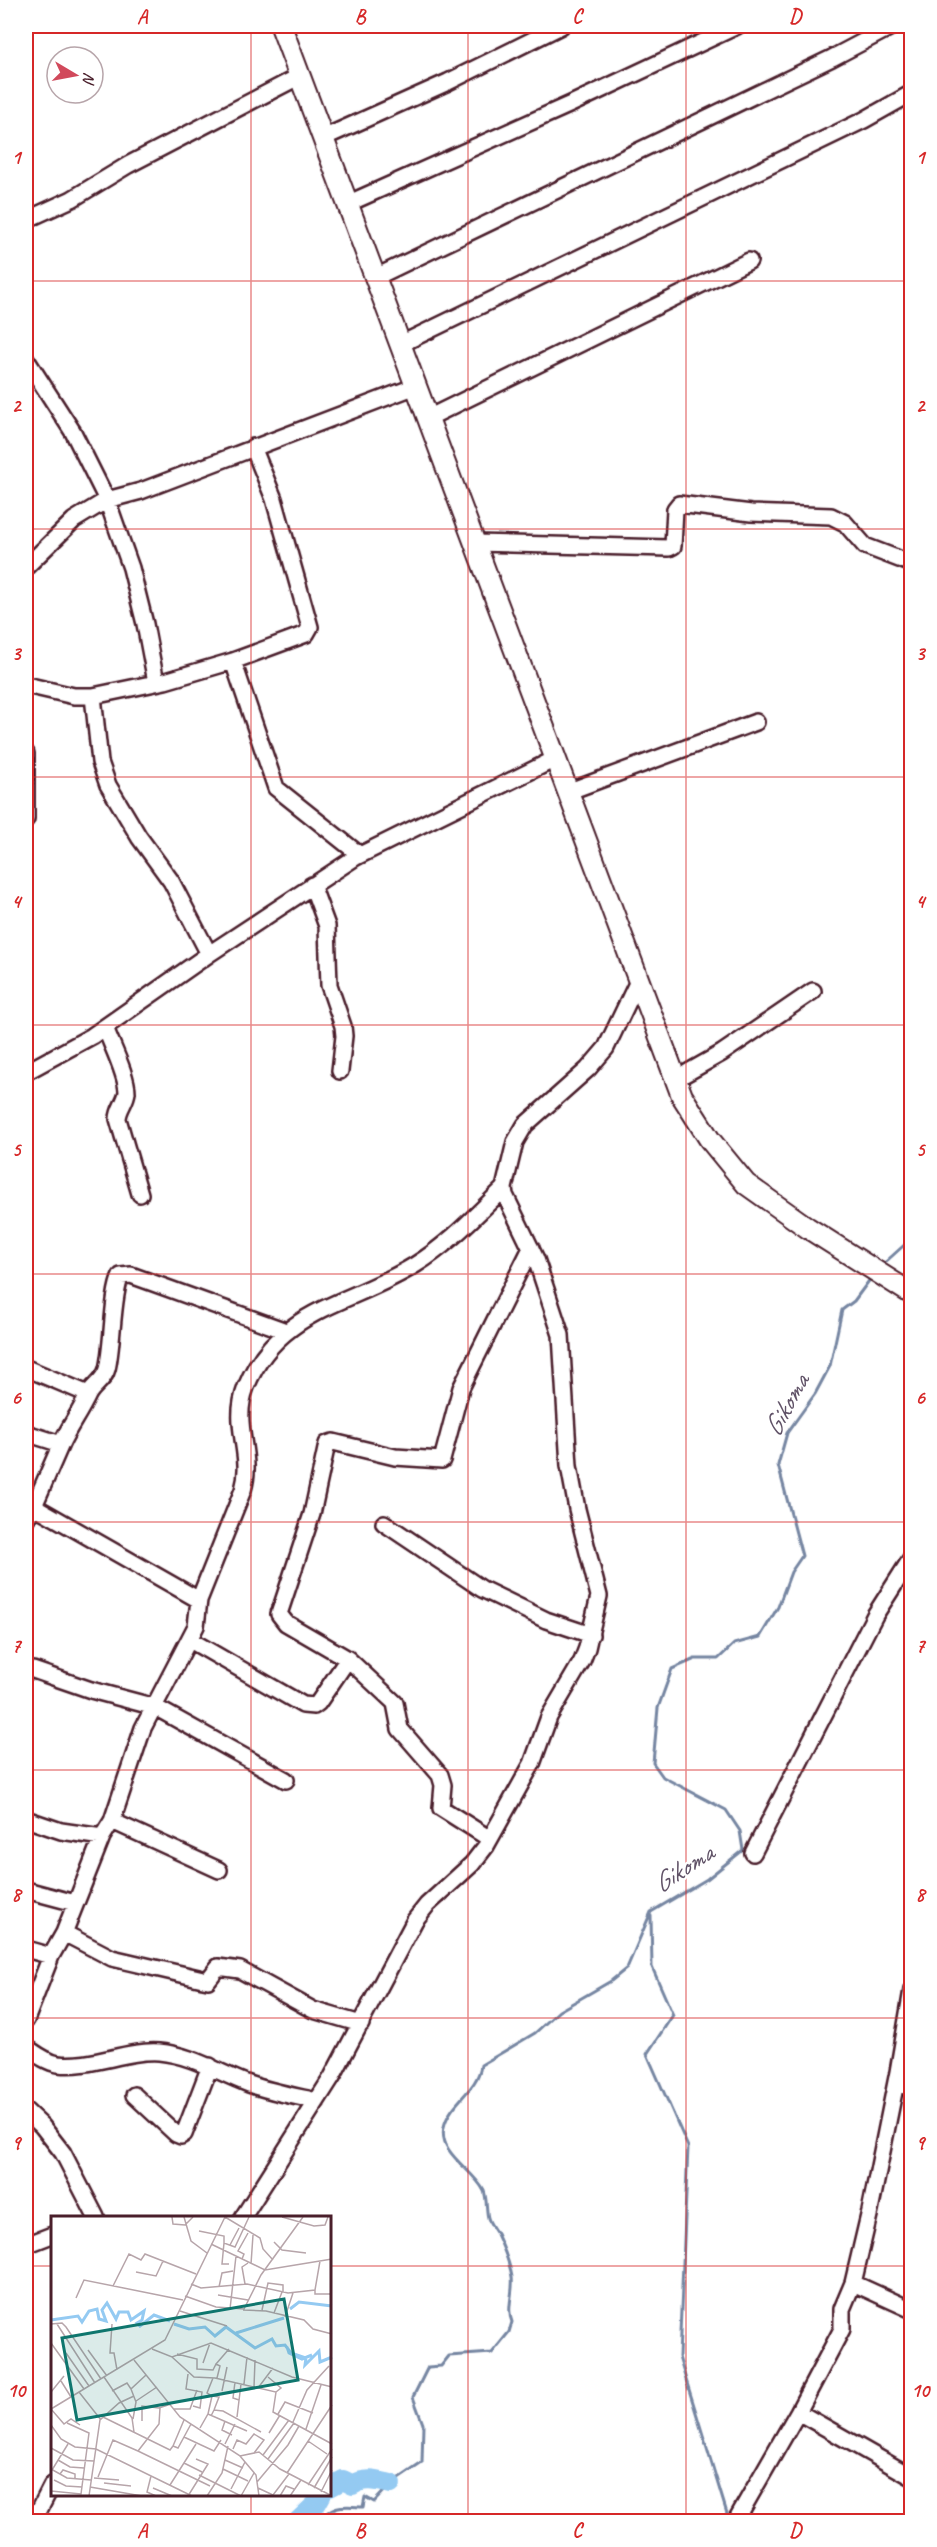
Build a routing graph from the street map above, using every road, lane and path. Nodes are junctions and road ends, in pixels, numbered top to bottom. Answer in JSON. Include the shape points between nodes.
{"nodes":[{"id":1,"x":281,"y":26,"type":"edge"},
{"id":2,"x":561,"y":26,"type":"edge"},
{"id":3,"x":737,"y":26,"type":"edge"},
{"id":4,"x":893,"y":26,"type":"edge"},
{"id":5,"x":300,"y":76,"type":"junction"},
{"id":6,"x":912,"y":93,"type":"edge"},
{"id":7,"x":323,"y":138,"type":"junction"},
{"id":8,"x":347,"y":204,"type":"junction"},
{"id":9,"x":26,"y":220,"type":"edge"},
{"id":10,"x":749,"y":261,"type":"dead end"},
{"id":11,"x":376,"y":277,"type":"junction"},
{"id":12,"x":401,"y":344,"type":"junction"},
{"id":13,"x":26,"y":359,"type":"edge"},
{"id":14,"x":416,"y":386,"type":"junction"},
{"id":15,"x":428,"y":418,"type":"junction"},
{"id":16,"x":254,"y":447,"type":"junction"},
{"id":17,"x":107,"y":500,"type":"junction"},
{"id":18,"x":474,"y":543,"type":"junction"},
{"id":19,"x":910,"y":557,"type":"edge"},
{"id":20,"x":26,"y":567,"type":"edge"},
{"id":21,"x":232,"y":661,"type":"junction"},
{"id":22,"x":156,"y":682,"type":"junction"},
{"id":23,"x":26,"y":686,"type":"edge"},
{"id":24,"x":93,"y":696,"type":"junction"},
{"id":25,"x":756,"y":722,"type":"dead end"},
{"id":26,"x":26,"y":753,"type":"edge"},
{"id":27,"x":555,"y":759,"type":"junction"},
{"id":28,"x":567,"y":792,"type":"junction"},
{"id":29,"x":26,"y":819,"type":"edge"},
{"id":30,"x":360,"y":855,"type":"junction"},
{"id":31,"x":312,"y":885,"type":"junction"},
{"id":32,"x":209,"y":954,"type":"junction"},
{"id":33,"x":639,"y":979,"type":"junction"},
{"id":34,"x":813,"y":991,"type":"dead end"},
{"id":35,"x":105,"y":1027,"type":"junction"},
{"id":36,"x":340,"y":1071,"type":"dead end"},
{"id":37,"x":26,"y":1072,"type":"edge"},
{"id":38,"x":676,"y":1079,"type":"junction"},
{"id":39,"x":504,"y":1188,"type":"junction"},
{"id":40,"x":140,"y":1194,"type":"dead end"},
{"id":41,"x":531,"y":1248,"type":"junction"},
{"id":42,"x":905,"y":1290,"type":"edge"},
{"id":43,"x":286,"y":1331,"type":"junction"},
{"id":44,"x":26,"y":1368,"type":"edge"},
{"id":45,"x":88,"y":1394,"type":"junction"},
{"id":46,"x":26,"y":1433,"type":"edge"},
{"id":47,"x":61,"y":1444,"type":"junction"},
{"id":48,"x":30,"y":1512,"type":"edge"},
{"id":49,"x":384,"y":1523,"type":"dead end"},
{"id":50,"x":912,"y":1557,"type":"edge"},
{"id":51,"x":199,"y":1600,"type":"junction"},
{"id":52,"x":591,"y":1635,"type":"junction"},
{"id":53,"x":190,"y":1640,"type":"junction"},
{"id":54,"x":348,"y":1659,"type":"junction"},
{"id":55,"x":33,"y":1670,"type":"dead end"},
{"id":56,"x":155,"y":1707,"type":"junction"},
{"id":57,"x":286,"y":1780,"type":"dead end"},
{"id":58,"x":26,"y":1819,"type":"edge"},
{"id":59,"x":112,"y":1821,"type":"junction"},
{"id":60,"x":102,"y":1837,"type":"junction"},
{"id":61,"x":490,"y":1839,"type":"junction"},
{"id":62,"x":753,"y":1854,"type":"dead end"},
{"id":63,"x":219,"y":1870,"type":"dead end"},
{"id":64,"x":26,"y":1890,"type":"edge"},
{"id":65,"x":75,"y":1903,"type":"junction"},
{"id":66,"x":64,"y":1933,"type":"junction"},
{"id":67,"x":26,"y":1949,"type":"edge"},
{"id":68,"x":51,"y":1956,"type":"junction"},
{"id":69,"x":912,"y":1990,"type":"edge"},
{"id":70,"x":26,"y":2020,"type":"edge"},
{"id":71,"x":361,"y":2024,"type":"junction"},
{"id":72,"x":26,"y":2047,"type":"edge"},
{"id":73,"x":210,"y":2066,"type":"junction"},
{"id":74,"x":898,"y":2072,"type":"junction"},
{"id":75,"x":912,"y":2090,"type":"edge"},
{"id":76,"x":134,"y":2095,"type":"dead end"},
{"id":77,"x":316,"y":2101,"type":"junction"},
{"id":78,"x":26,"y":2111,"type":"edge"},
{"id":79,"x":95,"y":2216,"type":"edge"},
{"id":80,"x":244,"y":2216,"type":"edge"},
{"id":81,"x":51,"y":2235,"type":"edge"},
{"id":82,"x":26,"y":2245,"type":"edge"},
{"id":83,"x":853,"y":2283,"type":"junction"},
{"id":84,"x":912,"y":2310,"type":"edge"},
{"id":85,"x":798,"y":2412,"type":"junction"},
{"id":86,"x":912,"y":2477,"type":"edge"},
{"id":87,"x":51,"y":2487,"type":"edge"},
{"id":88,"x":739,"y":2520,"type":"edge"},
{"id":89,"x":33,"y":2522,"type":"edge"}],
"edges":[{"from":1,"to":5,"type":"main road"},
{"from":2,"to":7,"type":"street"},
{"from":3,"to":8,"type":"street"},
{"from":4,"to":11,"type":"street"},
{"from":5,"to":7,"type":"main road"},
{"from":5,"to":9,"type":"street"},
{"from":6,"to":12,"type":"street","via":[[864,120]]},
{"from":7,"to":8,"type":"main road"},
{"from":8,"to":11,"type":"main road"},
{"from":10,"to":15,"type":"street"},
{"from":11,"to":12,"type":"main road"},
{"from":12,"to":14,"type":"main road"},
{"from":13,"to":17,"type":"street","via":[[73,432]]},
{"from":14,"to":15,"type":"main road"},
{"from":14,"to":16,"type":"street"},
{"from":15,"to":18,"type":"main road"},
{"from":16,"to":17,"type":"street","via":[[141,491]]},
{"from":16,"to":21,"type":"street","via":[[274,500],[310,627],[306,634]]},
{"from":17,"to":20,"type":"street","via":[[74,520]]},
{"from":17,"to":22,"type":"street","via":[[131,568]]},
{"from":18,"to":19,"type":"street","via":[[669,548],[673,546],[675,509],[679,504],[751,513],[831,516],[844,523],[865,546]]},
{"from":18,"to":27,"type":"main road"},
{"from":21,"to":22,"type":"street"},
{"from":21,"to":30,"type":"street","via":[[276,788]]},
{"from":22,"to":24,"type":"street"},
{"from":23,"to":24,"type":"street"},
{"from":24,"to":32,"type":"street","via":[[102,771],[108,785],[171,881]]},
{"from":25,"to":28,"type":"street"},
{"from":26,"to":29,"type":"street"},
{"from":27,"to":28,"type":"main road"},
{"from":27,"to":30,"type":"street"},
{"from":28,"to":33,"type":"main road"},
{"from":30,"to":31,"type":"street"},
{"from":31,"to":32,"type":"street"},
{"from":31,"to":36,"type":"street","via":[[327,926],[329,985],[343,1026]]},
{"from":32,"to":35,"type":"street"},
{"from":33,"to":38,"type":"main road"},
{"from":33,"to":39,"type":"street","via":[[606,1048],[525,1125],[516,1142]]},
{"from":34,"to":38,"type":"street"},
{"from":35,"to":37,"type":"street"},
{"from":35,"to":40,"type":"street","via":[[126,1086],[126,1099],[118,1116]]},
{"from":38,"to":42,"type":"main road","via":[[682,1096],[710,1140],[746,1184]]},
{"from":39,"to":41,"type":"street"},
{"from":39,"to":43,"type":"street","via":[[447,1244],[412,1267],[312,1314]]},
{"from":41,"to":52,"type":"street","via":[[561,1335],[569,1466],[599,1596]]},
{"from":41,"to":54,"type":"street","via":[[460,1388],[442,1460],[395,1458],[333,1442],[327,1444],[312,1514],[279,1614],[286,1623]]},
{"from":43,"to":45,"type":"street","via":[[121,1276],[107,1370]]},
{"from":43,"to":51,"type":"street","via":[[271,1345],[241,1403],[239,1418],[247,1478]]},
{"from":44,"to":45,"type":"street"},
{"from":45,"to":47,"type":"street"},
{"from":46,"to":47,"type":"street"},
{"from":47,"to":48,"type":"street"},
{"from":48,"to":51,"type":"street"},
{"from":49,"to":52,"type":"street","via":[[483,1589],[546,1620]]},
{"from":50,"to":62,"type":"street","via":[[875,1615]]},
{"from":51,"to":53,"type":"street"},
{"from":52,"to":61,"type":"street","via":[[582,1661],[549,1717],[532,1764]]},
{"from":53,"to":54,"type":"street","via":[[309,1706],[318,1703]]},
{"from":53,"to":56,"type":"street"},
{"from":54,"to":61,"type":"street","via":[[395,1703],[400,1729],[440,1776],[441,1808]]},
{"from":55,"to":56,"type":"street"},
{"from":56,"to":57,"type":"street"},
{"from":56,"to":59,"type":"street","via":[[143,1728]]},
{"from":58,"to":60,"type":"street","via":[[61,1831]]},
{"from":59,"to":60,"type":"street"},
{"from":59,"to":63,"type":"street"},
{"from":60,"to":65,"type":"street"},
{"from":61,"to":71,"type":"street","via":[[472,1864],[415,1920]]},
{"from":64,"to":65,"type":"street"},
{"from":65,"to":66,"type":"street"},
{"from":66,"to":68,"type":"street"},
{"from":66,"to":71,"type":"street","via":[[112,1959],[203,1979],[208,1980],[218,1966],[240,1970],[313,2010]]},
{"from":67,"to":68,"type":"street"},
{"from":68,"to":70,"type":"street"},
{"from":69,"to":74,"type":"street"},
{"from":71,"to":77,"type":"street"},
{"from":72,"to":73,"type":"street","via":[[58,2064],[158,2052]]},
{"from":73,"to":76,"type":"street","via":[[181,2136]]},
{"from":73,"to":77,"type":"street","via":[[249,2084]]},
{"from":74,"to":75,"type":"street","via":[[904,2085]]},
{"from":74,"to":83,"type":"street"},
{"from":77,"to":80,"type":"street"},
{"from":78,"to":79,"type":"street","via":[[63,2152]]},
{"from":81,"to":82,"type":"street"},
{"from":83,"to":84,"type":"street"},
{"from":83,"to":85,"type":"street","via":[[842,2309],[842,2329]]},
{"from":85,"to":86,"type":"street"},
{"from":85,"to":88,"type":"street"},
{"from":87,"to":89,"type":"street"}]}
